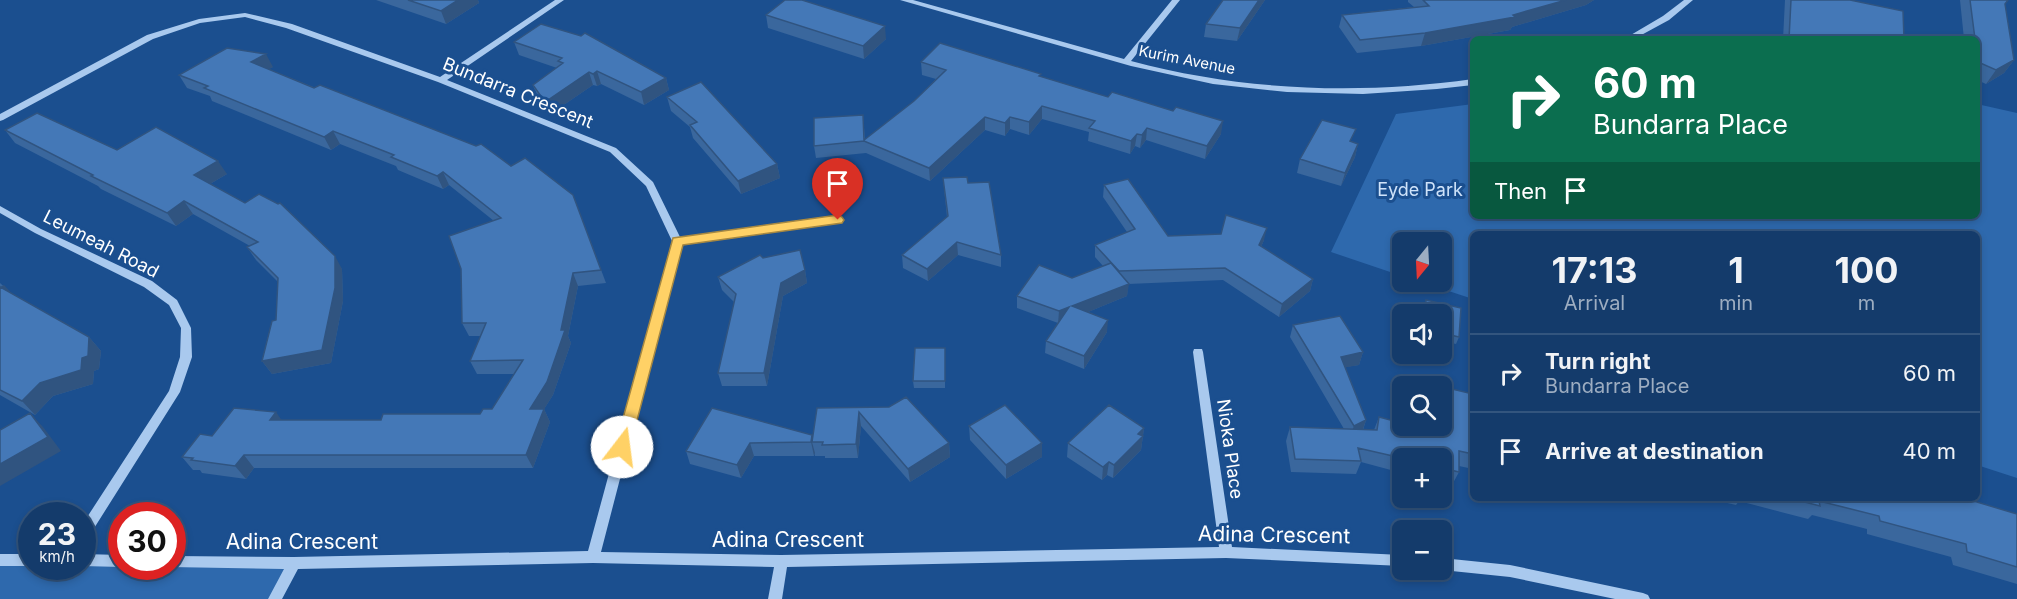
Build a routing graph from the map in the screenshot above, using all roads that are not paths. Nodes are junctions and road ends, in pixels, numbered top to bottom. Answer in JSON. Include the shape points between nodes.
{"nodes":[{"id":1,"x":560,"y":0,"type":"edge"},
{"id":2,"x":904,"y":0,"type":"edge"},
{"id":3,"x":1176,"y":0,"type":"edge"},
{"id":4,"x":1689,"y":0,"type":"edge"},
{"id":5,"x":1633,"y":36,"type":"edge"},
{"id":6,"x":1126,"y":62,"type":"junction"},
{"id":7,"x":441,"y":80,"type":"junction"},
{"id":8,"x":1470,"y":82,"type":"edge"},
{"id":9,"x":0,"y":118,"type":"edge"},
{"id":10,"x":0,"y":209,"type":"edge"},
{"id":11,"x":838,"y":220,"type":"dead end"},
{"id":12,"x":677,"y":241,"type":"junction"},
{"id":13,"x":1198,"y":352,"type":"dead end"},
{"id":14,"x":96,"y":515,"type":"edge"},
{"id":15,"x":1226,"y":552,"type":"junction"},
{"id":16,"x":593,"y":557,"type":"junction"},
{"id":17,"x":0,"y":560,"type":"edge"},
{"id":18,"x":18,"y":560,"type":"edge"},
{"id":19,"x":1392,"y":560,"type":"edge"},
{"id":20,"x":781,"y":561,"type":"junction"},
{"id":21,"x":186,"y":562,"type":"edge"},
{"id":22,"x":294,"y":563,"type":"junction"},
{"id":23,"x":1452,"y":565,"type":"edge"},
{"id":24,"x":275,"y":599,"type":"edge"},
{"id":25,"x":775,"y":599,"type":"edge"},
{"id":26,"x":1643,"y":599,"type":"edge"}],
"edges":[{"from":1,"to":7,"type":"street"},
{"from":2,"to":6,"type":"street","name":"Kurim Avenue"},
{"from":3,"to":6,"type":"street"},
{"from":4,"to":5,"type":"street"},
{"from":6,"to":8,"type":"street","name":"Kurim Avenue","via":[[1178,75],[1285,88],[1365,91]]},
{"from":7,"to":9,"type":"street","name":"Bundarra Crescent","via":[[289,26],[245,15],[199,21],[150,38]]},
{"from":7,"to":12,"type":"street","name":"Bundarra Crescent","via":[[613,150],[650,184]]},
{"from":10,"to":14,"type":"street","name":"Leumeah Road","via":[[148,284],[173,303],[186,328],[186,357],[174,392]]},
{"from":11,"to":12,"type":"street"},
{"from":12,"to":16,"type":"street"},
{"from":13,"to":15,"type":"street","name":"Nioka Place"},
{"from":15,"to":19,"type":"street","name":"Adina Crescent"},
{"from":15,"to":20,"type":"street","name":"Adina Crescent"},
{"from":16,"to":20,"type":"street","name":"Adina Crescent"},
{"from":16,"to":22,"type":"street","name":"Adina Crescent"},
{"from":17,"to":18,"type":"street"},
{"from":20,"to":25,"type":"street"},
{"from":21,"to":22,"type":"street","name":"Adina Crescent"},
{"from":22,"to":24,"type":"street"},
{"from":23,"to":26,"type":"street","via":[[1510,571]]}]}
